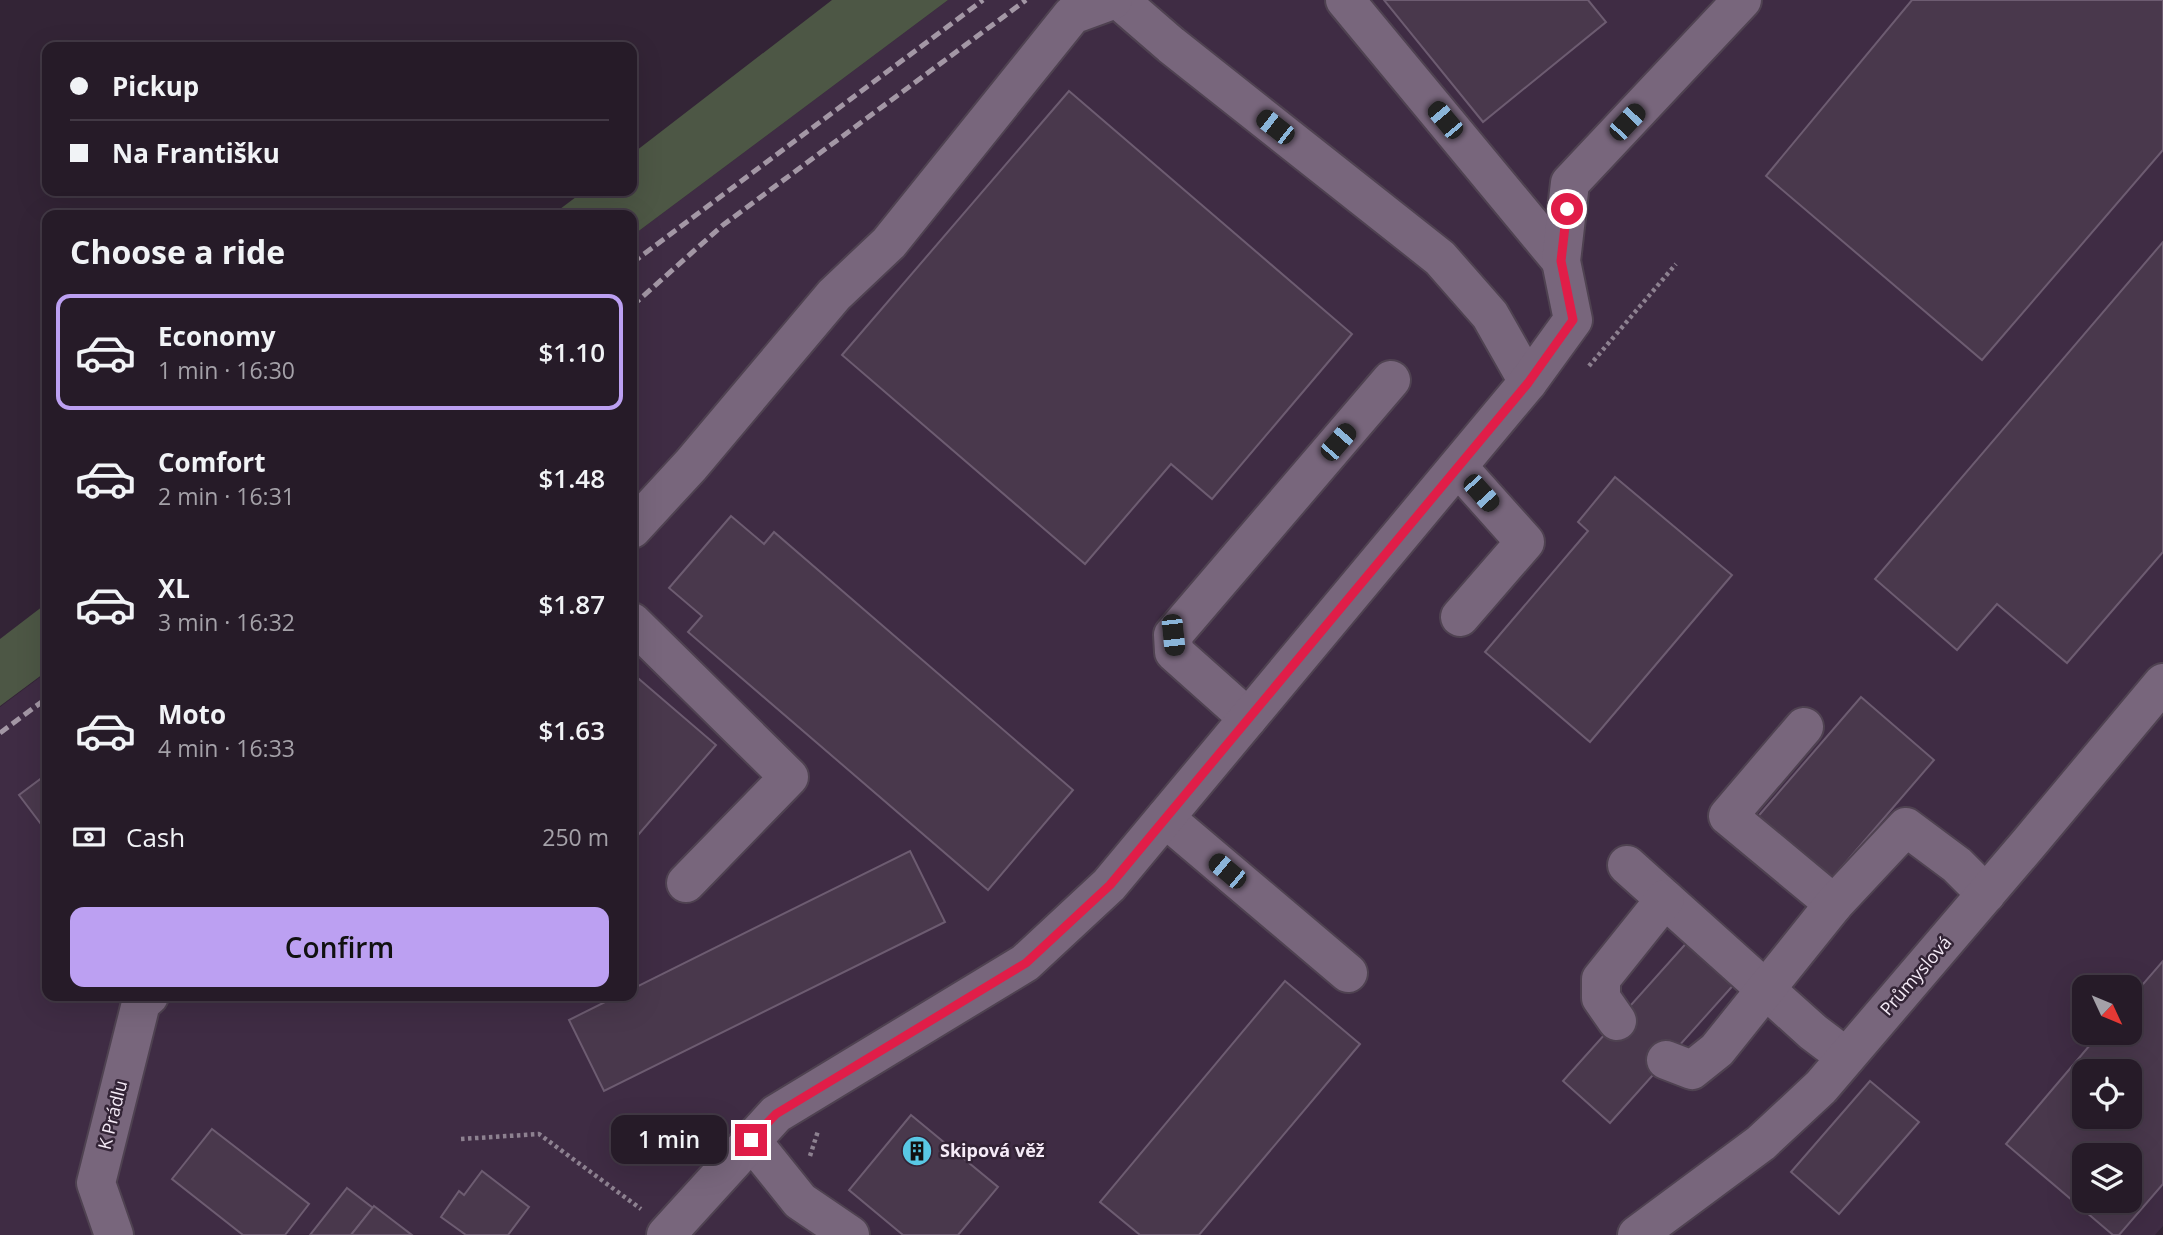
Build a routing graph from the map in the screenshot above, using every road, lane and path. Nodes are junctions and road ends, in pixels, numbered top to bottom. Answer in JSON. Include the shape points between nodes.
{"nodes":[{"id":1,"x":1113,"y":0,"type":"edge"},
{"id":2,"x":1119,"y":0,"type":"edge"},
{"id":3,"x":1345,"y":0,"type":"edge"},
{"id":4,"x":1742,"y":0,"type":"edge"},
{"id":5,"x":1561,"y":261,"type":"junction"},
{"id":6,"x":1391,"y":380,"type":"dead end"},
{"id":7,"x":1528,"y":383,"type":"junction"},
{"id":8,"x":1458,"y":467,"type":"junction"},
{"id":9,"x":637,"y":524,"type":"edge"},
{"id":10,"x":1460,"y":617,"type":"dead end"},
{"id":11,"x":637,"y":627,"type":"edge"},
{"id":12,"x":2163,"y":683,"type":"edge"},
{"id":13,"x":1248,"y":718,"type":"junction"},
{"id":14,"x":1804,"y":727,"type":"dead end"},
{"id":15,"x":1165,"y":818,"type":"junction"},
{"id":16,"x":1627,"y":865,"type":"dead end"},
{"id":17,"x":686,"y":883,"type":"dead end"},
{"id":18,"x":1986,"y":894,"type":"junction"},
{"id":19,"x":1665,"y":899,"type":"junction"},
{"id":20,"x":1834,"y":904,"type":"junction"},
{"id":21,"x":1348,"y":973,"type":"dead end"},
{"id":22,"x":1766,"y":990,"type":"junction"},
{"id":23,"x":144,"y":1001,"type":"edge"},
{"id":24,"x":1617,"y":1021,"type":"dead end"},
{"id":25,"x":1846,"y":1057,"type":"junction"},
{"id":26,"x":1666,"y":1060,"type":"dead end"},
{"id":27,"x":461,"y":1139,"type":"dead end"},
{"id":28,"x":751,"y":1140,"type":"junction"},
{"id":29,"x":669,"y":1234,"type":"edge"},
{"id":30,"x":114,"y":1235,"type":"edge"},
{"id":31,"x":850,"y":1235,"type":"edge"},
{"id":32,"x":1637,"y":1235,"type":"edge"}],
"edges":[{"from":1,"to":9,"type":"street","via":[[1072,15],[889,243],[834,295]]},
{"from":2,"to":7,"type":"street","via":[[1440,258],[1490,315]]},
{"from":3,"to":5,"type":"street"},
{"from":4,"to":5,"type":"street","via":[[1570,183]]},
{"from":5,"to":7,"type":"street","via":[[1573,320]]},
{"from":6,"to":13,"type":"street","via":[[1173,635],[1174,652]]},
{"from":7,"to":8,"type":"street"},
{"from":8,"to":10,"type":"street","via":[[1525,542]]},
{"from":8,"to":13,"type":"street"},
{"from":11,"to":17,"type":"street","via":[[789,777]]},
{"from":12,"to":18,"type":"street","name":"Průmyslová"},
{"from":13,"to":15,"type":"street"},
{"from":14,"to":20,"type":"street","via":[[1728,816]]},
{"from":15,"to":21,"type":"street"},
{"from":15,"to":28,"type":"street","via":[[1110,885],[1026,963],[776,1114]]},
{"from":16,"to":19,"type":"street"},
{"from":18,"to":20,"type":"street","via":[[1957,865],[1906,827]]},
{"from":18,"to":25,"type":"street","name":"Průmyslová"},
{"from":19,"to":22,"type":"street"},
{"from":19,"to":24,"type":"street","via":[[1601,979],[1601,998]]},
{"from":20,"to":22,"type":"street"},
{"from":22,"to":25,"type":"street"},
{"from":22,"to":26,"type":"street","via":[[1717,1050],[1692,1070]]},
{"from":23,"to":30,"type":"street","name":"K Prádlu","via":[[96,1183]]},
{"from":25,"to":32,"type":"street","name":"Průmyslová","via":[[1761,1143]]},
{"from":27,"to":29,"type":"path","via":[[538,1134]]},
{"from":28,"to":29,"type":"street"},
{"from":28,"to":31,"type":"street","via":[[800,1201]]}]}
